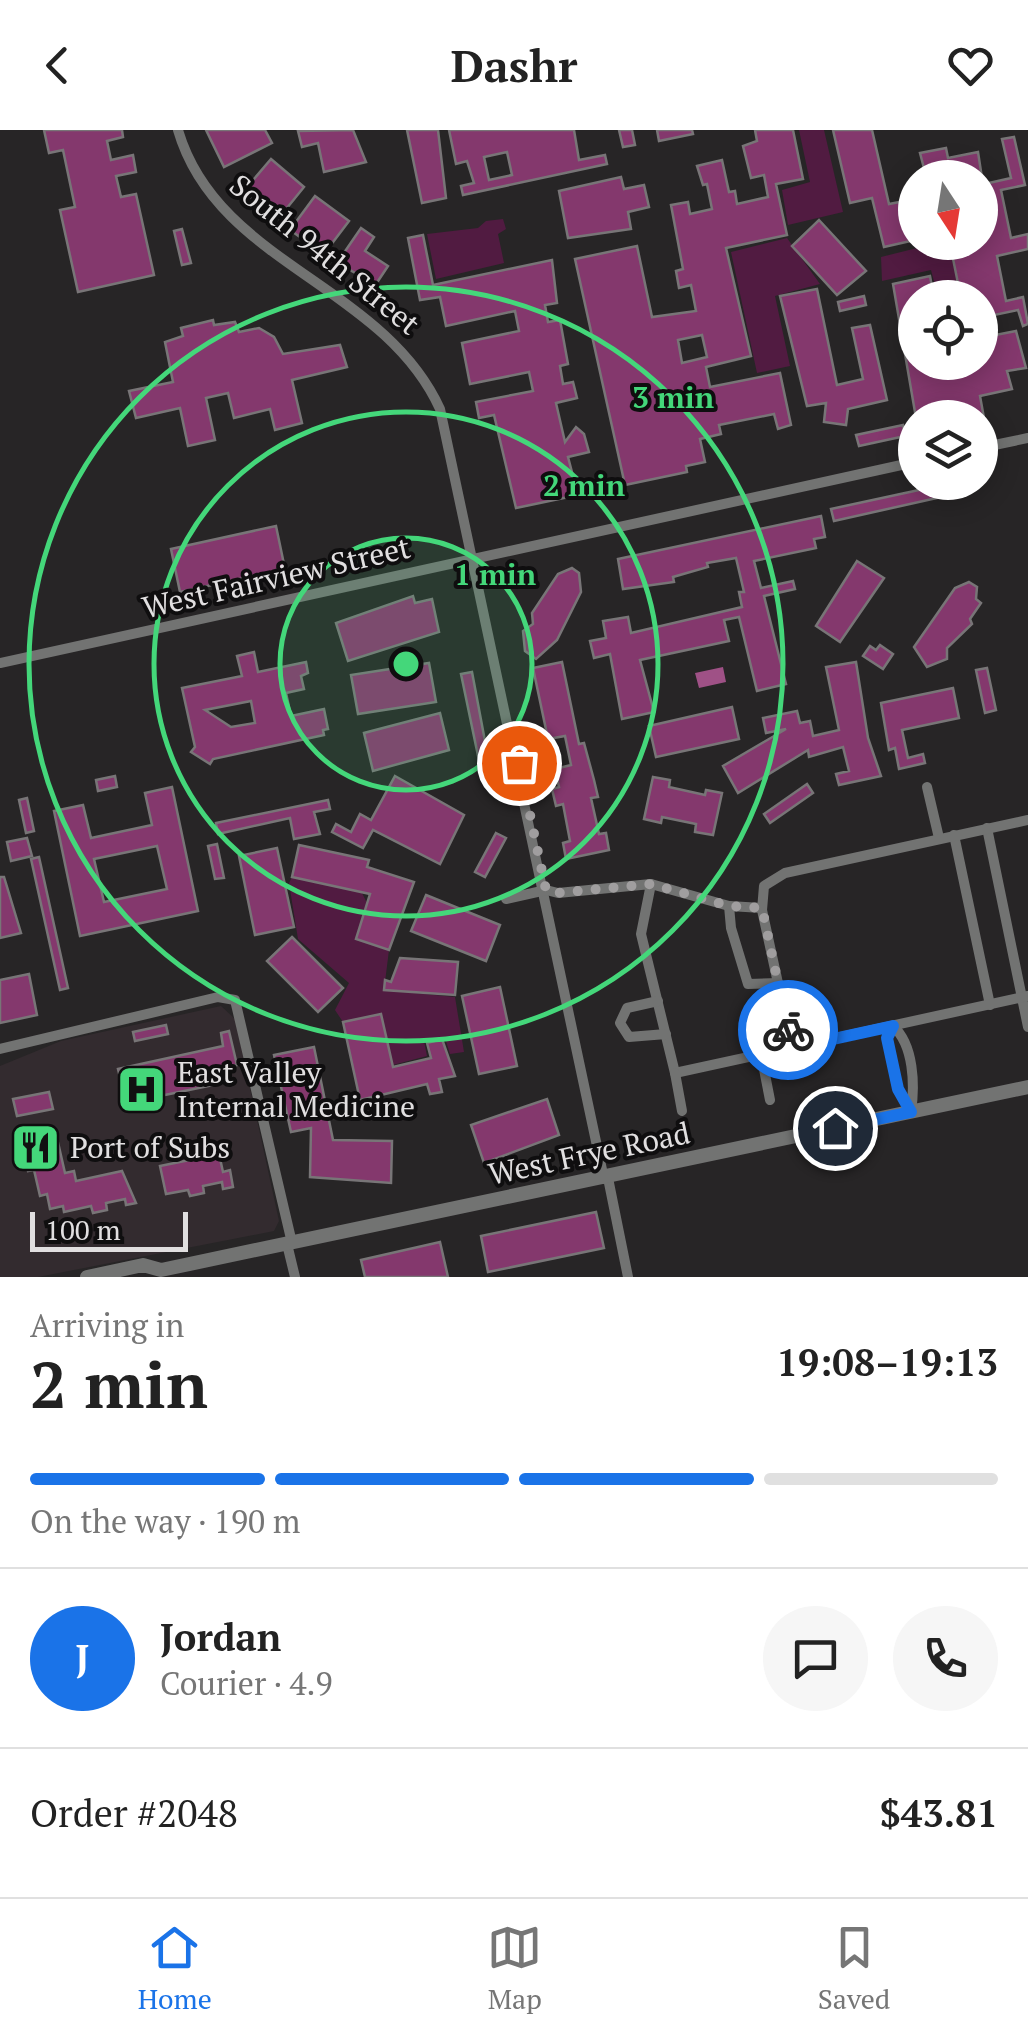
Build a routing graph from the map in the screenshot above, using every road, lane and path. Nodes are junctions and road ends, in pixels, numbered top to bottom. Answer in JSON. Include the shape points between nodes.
{"nodes":[{"id":1,"x":178,"y":130,"type":"edge"},
{"id":2,"x":1028,"y":438,"type":"edge"},
{"id":3,"x":998,"y":444,"type":"edge"},
{"id":4,"x":898,"y":466,"type":"edge"},
{"id":5,"x":474,"y":558,"type":"junction"},
{"id":6,"x":0,"y":663,"type":"edge"},
{"id":7,"x":927,"y":787,"type":"dead end"},
{"id":8,"x":1028,"y":820,"type":"edge"},
{"id":9,"x":987,"y":828,"type":"junction"},
{"id":10,"x":954,"y":835,"type":"junction"},
{"id":11,"x":939,"y":838,"type":"junction"},
{"id":12,"x":651,"y":884,"type":"junction"},
{"id":13,"x":546,"y":890,"type":"junction"},
{"id":14,"x":506,"y":899,"type":"dead end"},
{"id":15,"x":729,"y":906,"type":"junction"},
{"id":16,"x":762,"y":908,"type":"junction"},
{"id":17,"x":778,"y":983,"type":"junction"},
{"id":18,"x":1025,"y":997,"type":"edge"},
{"id":19,"x":658,"y":1001,"type":"junction"},
{"id":20,"x":990,"y":1004,"type":"junction"},
{"id":21,"x":893,"y":1026,"type":"junction"},
{"id":22,"x":1028,"y":1027,"type":"edge"},
{"id":23,"x":666,"y":1034,"type":"junction"},
{"id":24,"x":792,"y":1048,"type":"junction"},
{"id":25,"x":0,"y":1049,"type":"edge"},
{"id":26,"x":761,"y":1054,"type":"junction"},
{"id":27,"x":674,"y":1073,"type":"junction"},
{"id":28,"x":1028,"y":1086,"type":"edge"},
{"id":29,"x":770,"y":1100,"type":"dead end"},
{"id":30,"x":682,"y":1111,"type":"dead end"},
{"id":31,"x":911,"y":1112,"type":"junction"},
{"id":32,"x":606,"y":1178,"type":"junction"},
{"id":33,"x":289,"y":1243,"type":"junction"},
{"id":34,"x":159,"y":1275,"type":"edge"},
{"id":35,"x":87,"y":1277,"type":"edge"},
{"id":36,"x":295,"y":1277,"type":"edge"},
{"id":37,"x":628,"y":1277,"type":"edge"}],
"edges":[{"from":1,"to":5,"type":"street","name":"South 94th Street","via":[[202,184],[229,215],[372,321],[414,361],[445,422]]},
{"from":2,"to":3,"type":"street"},
{"from":4,"to":5,"type":"street","name":"West Fairview Street"},
{"from":5,"to":6,"type":"street","name":"West Fairview Street"},
{"from":5,"to":13,"type":"street","name":"South 94th Street"},
{"from":7,"to":11,"type":"street"},
{"from":8,"to":9,"type":"street"},
{"from":9,"to":10,"type":"street"},
{"from":9,"to":18,"type":"street"},
{"from":10,"to":11,"type":"street"},
{"from":10,"to":20,"type":"street"},
{"from":11,"to":16,"type":"street","via":[[772,878],[764,886]]},
{"from":12,"to":13,"type":"street"},
{"from":12,"to":15,"type":"street"},
{"from":12,"to":19,"type":"street","via":[[641,934]]},
{"from":13,"to":14,"type":"street"},
{"from":13,"to":32,"type":"street","name":"South 94th Street"},
{"from":15,"to":16,"type":"street"},
{"from":15,"to":17,"type":"street","via":[[745,980],[754,986]]},
{"from":16,"to":17,"type":"street"},
{"from":17,"to":24,"type":"street"},
{"from":18,"to":20,"type":"street"},
{"from":18,"to":22,"type":"street"},
{"from":19,"to":23,"type":"street"},
{"from":19,"to":23,"type":"street","via":[[627,1008],[620,1022],[630,1037]]},
{"from":20,"to":21,"type":"street"},
{"from":21,"to":24,"type":"street"},
{"from":21,"to":31,"type":"street","via":[[903,1034],[914,1086]]},
{"from":23,"to":27,"type":"street"},
{"from":24,"to":26,"type":"street"},
{"from":25,"to":33,"type":"street","via":[[218,997],[234,1000]]},
{"from":26,"to":27,"type":"street"},
{"from":26,"to":29,"type":"street"},
{"from":27,"to":30,"type":"street"},
{"from":28,"to":31,"type":"street","name":"West Frye Road"},
{"from":31,"to":32,"type":"street","name":"West Frye Road"},
{"from":32,"to":33,"type":"street","name":"West Frye Road"},
{"from":32,"to":37,"type":"street","name":"South 94th Street"},
{"from":33,"to":34,"type":"street","name":"West Frye Road"},
{"from":33,"to":36,"type":"street"},
{"from":34,"to":35,"type":"street","name":"West Frye Road","via":[[143,1265]]}]}
